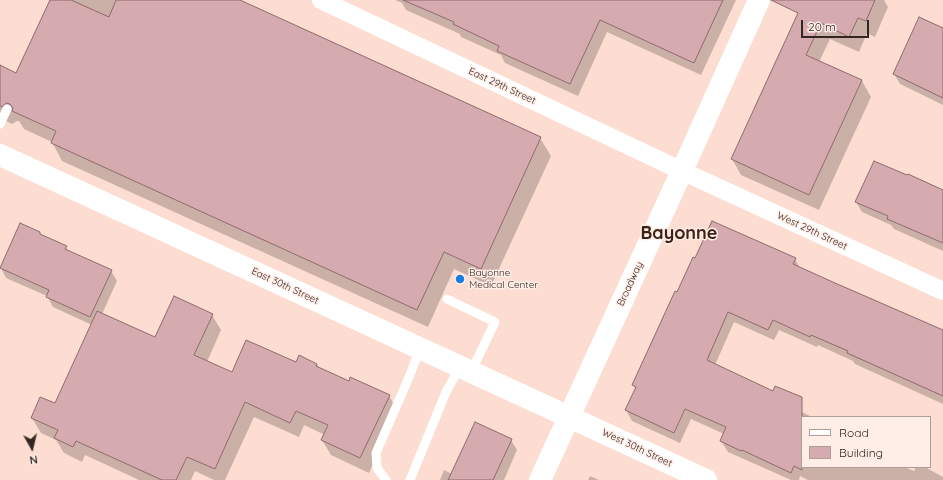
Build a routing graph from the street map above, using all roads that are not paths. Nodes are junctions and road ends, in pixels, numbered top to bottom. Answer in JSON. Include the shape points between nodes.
{"nodes":[{"id":1,"x":321,"y":0,"type":"edge"},
{"id":2,"x":759,"y":0,"type":"edge"},
{"id":3,"x":7,"y":109,"type":"dead end"},
{"id":4,"x":0,"y":124,"type":"edge"},
{"id":5,"x":0,"y":155,"type":"edge"},
{"id":6,"x":682,"y":172,"type":"junction"},
{"id":7,"x":943,"y":291,"type":"edge"},
{"id":8,"x":447,"y":298,"type":"dead end"},
{"id":9,"x":420,"y":348,"type":"junction"},
{"id":10,"x":465,"y":369,"type":"junction"},
{"id":11,"x":569,"y":417,"type":"junction"},
{"id":12,"x":386,"y":480,"type":"edge"},
{"id":13,"x":410,"y":480,"type":"edge"},
{"id":14,"x":540,"y":480,"type":"edge"},
{"id":15,"x":706,"y":480,"type":"edge"}],
"edges":[{"from":1,"to":6,"type":"street","name":"East 29th Street"},
{"from":2,"to":6,"type":"street","name":"Broadway"},
{"from":3,"to":4,"type":"lane"},
{"from":5,"to":9,"type":"street","name":"East 30th Street"},
{"from":6,"to":7,"type":"street","name":"West 29th Street"},
{"from":6,"to":11,"type":"street","name":"Broadway"},
{"from":8,"to":10,"type":"lane","via":[[495,322]]},
{"from":9,"to":10,"type":"street","name":"East 30th Street"},
{"from":9,"to":12,"type":"lane","via":[[376,453],[377,468]]},
{"from":10,"to":11,"type":"street","name":"East 30th Street"},
{"from":10,"to":13,"type":"lane","via":[[446,392]]},
{"from":11,"to":14,"type":"street","name":"Broadway"},
{"from":11,"to":15,"type":"street","name":"West 30th Street"}]}
